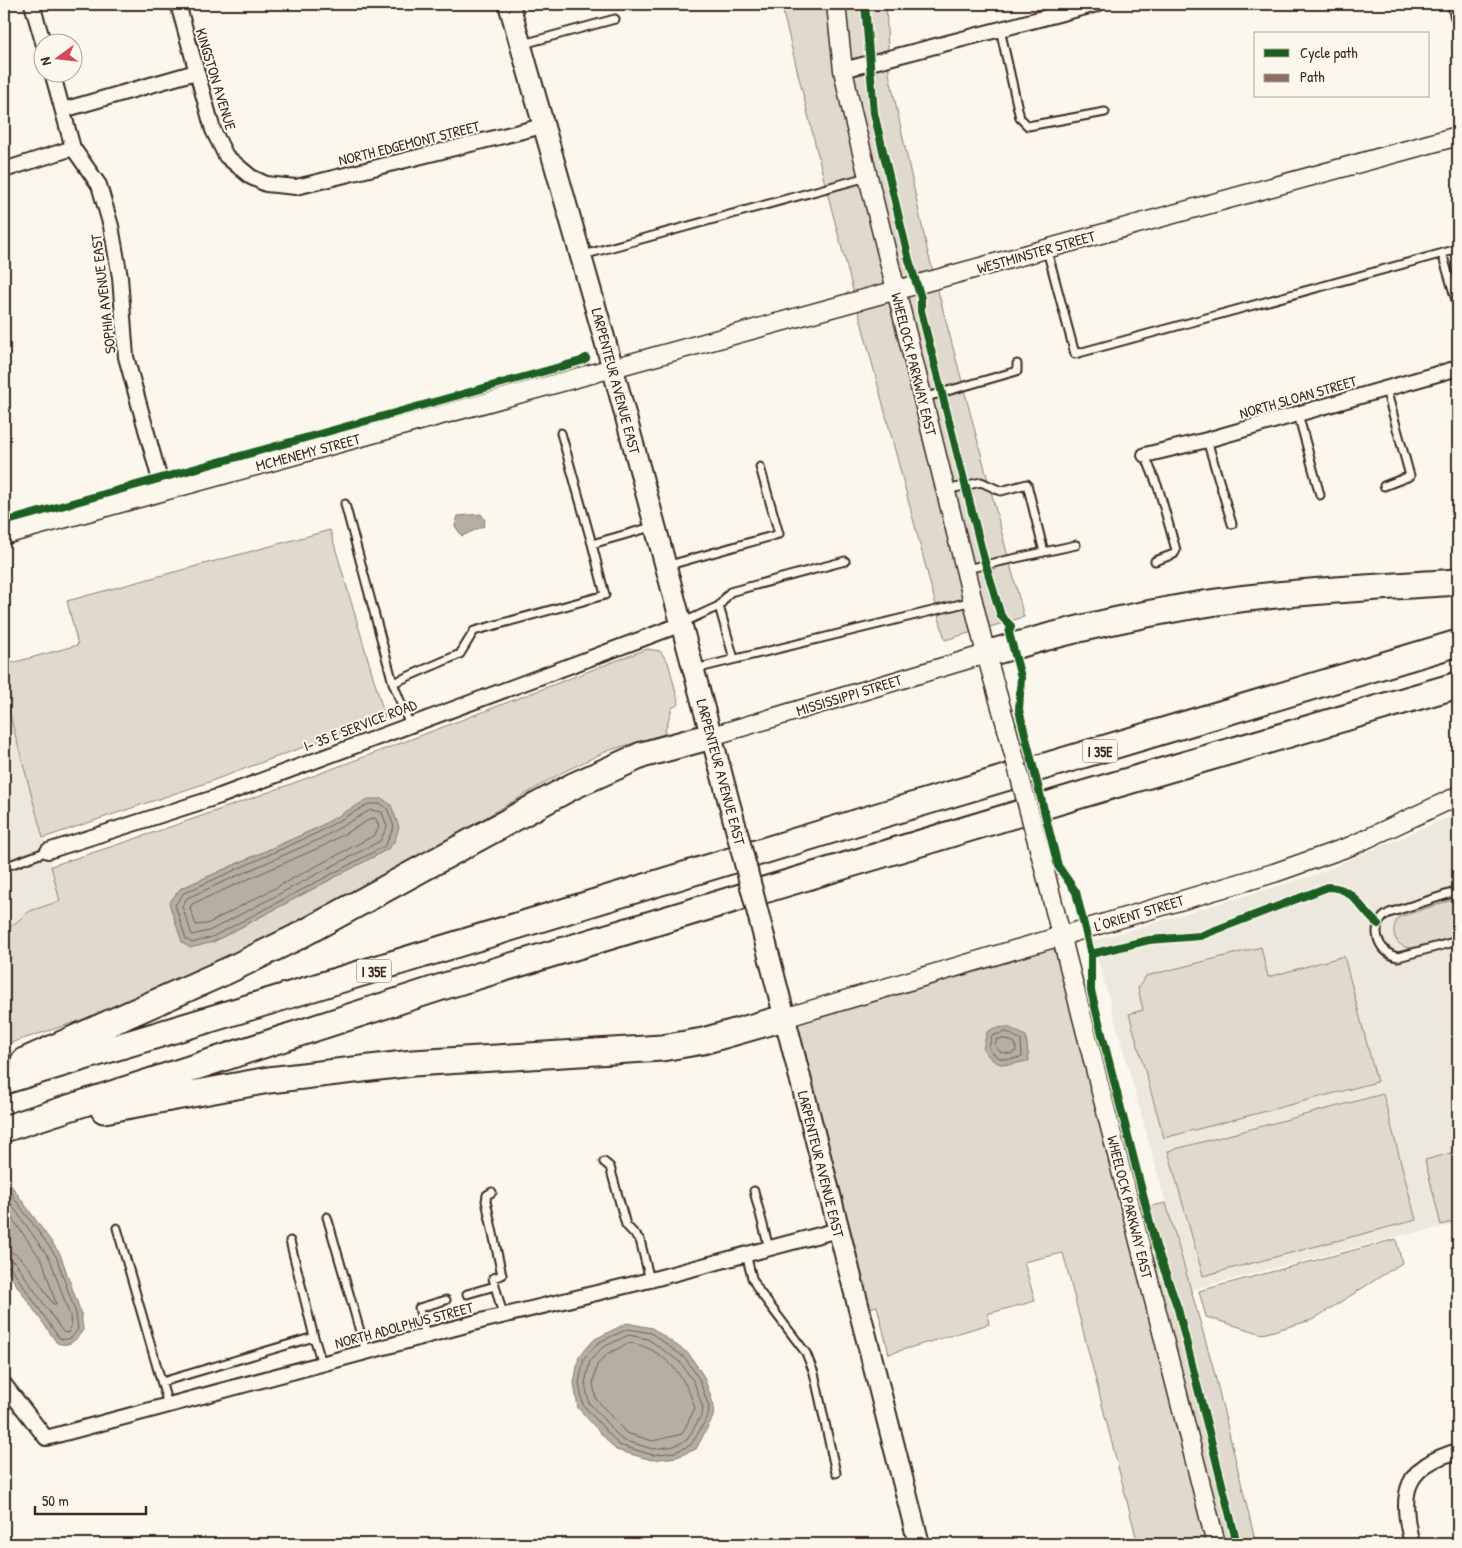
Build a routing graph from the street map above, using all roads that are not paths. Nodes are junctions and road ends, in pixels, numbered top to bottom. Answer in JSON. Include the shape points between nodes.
{"nodes":[{"id":1,"x":32,"y":4,"type":"edge"},
{"id":2,"x":178,"y":4,"type":"edge"},
{"id":3,"x":509,"y":4,"type":"edge"},
{"id":4,"x":836,"y":4,"type":"edge"},
{"id":5,"x":1097,"y":4,"type":"edge"},
{"id":6,"x":615,"y":19,"type":"dead end"},
{"id":7,"x":1000,"y":29,"type":"junction"},
{"id":8,"x":40,"y":32,"type":"edge"},
{"id":9,"x":520,"y":45,"type":"junction"},
{"id":10,"x":843,"y":70,"type":"junction"},
{"id":11,"x":196,"y":72,"type":"junction"},
{"id":12,"x":55,"y":82,"type":"edge"},
{"id":13,"x":63,"y":110,"type":"junction"},
{"id":14,"x":1105,"y":112,"type":"dead end"},
{"id":15,"x":543,"y":126,"type":"junction"},
{"id":16,"x":1458,"y":136,"type":"edge"},
{"id":17,"x":73,"y":148,"type":"junction"},
{"id":18,"x":4,"y":170,"type":"edge"},
{"id":19,"x":868,"y":177,"type":"junction"},
{"id":20,"x":282,"y":187,"type":"joint"},
{"id":21,"x":1047,"y":249,"type":"junction"},
{"id":22,"x":1458,"y":249,"type":"edge"},
{"id":23,"x":1442,"y":253,"type":"junction"},
{"id":24,"x":580,"y":256,"type":"junction"},
{"id":25,"x":896,"y":291,"type":"junction"},
{"id":26,"x":1458,"y":307,"type":"edge"},
{"id":27,"x":1017,"y":364,"type":"dead end"},
{"id":28,"x":1458,"y":368,"type":"edge"},
{"id":29,"x":613,"y":369,"type":"junction"},
{"id":30,"x":1386,"y":389,"type":"junction"},
{"id":31,"x":923,"y":398,"type":"junction"},
{"id":32,"x":1298,"y":414,"type":"junction"},
{"id":33,"x":561,"y":433,"type":"dead end"},
{"id":34,"x":1207,"y":440,"type":"junction"},
{"id":35,"x":1145,"y":454,"type":"joint"},
{"id":36,"x":760,"y":467,"type":"dead end"},
{"id":37,"x":1384,"y":486,"type":"dead end"},
{"id":38,"x":946,"y":490,"type":"junction"},
{"id":39,"x":163,"y":491,"type":"junction"},
{"id":40,"x":1320,"y":495,"type":"dead end"},
{"id":41,"x":345,"y":504,"type":"dead end"},
{"id":42,"x":1232,"y":524,"type":"dead end"},
{"id":43,"x":655,"y":526,"type":"junction"},
{"id":44,"x":4,"y":536,"type":"edge"},
{"id":45,"x":592,"y":544,"type":"junction"},
{"id":46,"x":1076,"y":545,"type":"dead end"},
{"id":47,"x":1044,"y":552,"type":"junction"},
{"id":48,"x":845,"y":560,"type":"dead end"},
{"id":49,"x":1156,"y":561,"type":"dead end"},
{"id":50,"x":666,"y":566,"type":"junction"},
{"id":51,"x":966,"y":569,"type":"junction"},
{"id":52,"x":1458,"y":582,"type":"edge"},
{"id":53,"x":973,"y":600,"type":"junction"},
{"id":54,"x":719,"y":606,"type":"junction"},
{"id":55,"x":682,"y":624,"type":"junction"},
{"id":56,"x":1458,"y":643,"type":"edge"},
{"id":57,"x":986,"y":654,"type":"junction"},
{"id":58,"x":734,"y":659,"type":"junction"},
{"id":59,"x":694,"y":669,"type":"junction"},
{"id":60,"x":393,"y":683,"type":"junction"},
{"id":61,"x":1458,"y":685,"type":"edge"},
{"id":62,"x":409,"y":724,"type":"junction"},
{"id":63,"x":712,"y":736,"type":"junction"},
{"id":64,"x":1458,"y":796,"type":"edge"},
{"id":65,"x":48,"y":851,"type":"joint"},
{"id":66,"x":4,"y":867,"type":"edge"},
{"id":67,"x":1458,"y":891,"type":"edge"},
{"id":68,"x":1061,"y":937,"type":"junction"},
{"id":69,"x":1458,"y":941,"type":"edge"},
{"id":70,"x":784,"y":1018,"type":"junction"},
{"id":71,"x":4,"y":1070,"type":"edge"},
{"id":72,"x":4,"y":1081,"type":"edge"},
{"id":73,"x":4,"y":1129,"type":"edge"},
{"id":74,"x":604,"y":1162,"type":"dead end"},
{"id":75,"x":754,"y":1191,"type":"dead end"},
{"id":76,"x":492,"y":1192,"type":"dead end"},
{"id":77,"x":327,"y":1216,"type":"dead end"},
{"id":78,"x":117,"y":1228,"type":"dead end"},
{"id":79,"x":838,"y":1230,"type":"junction"},
{"id":80,"x":290,"y":1241,"type":"dead end"},
{"id":81,"x":769,"y":1248,"type":"junction"},
{"id":82,"x":746,"y":1254,"type":"junction"},
{"id":83,"x":650,"y":1280,"type":"junction"},
{"id":84,"x":495,"y":1286,"type":"junction"},
{"id":85,"x":467,"y":1294,"type":"dead end"},
{"id":86,"x":446,"y":1300,"type":"dead end"},
{"id":87,"x":503,"y":1316,"type":"junction"},
{"id":88,"x":426,"y":1336,"type":"junction"},
{"id":89,"x":314,"y":1337,"type":"junction"},
{"id":90,"x":366,"y":1352,"type":"junction"},
{"id":91,"x":322,"y":1364,"type":"junction"},
{"id":92,"x":162,"y":1382,"type":"junction"},
{"id":93,"x":4,"y":1384,"type":"edge"},
{"id":94,"x":168,"y":1405,"type":"junction"},
{"id":95,"x":1458,"y":1450,"type":"edge"},
{"id":96,"x":836,"y":1472,"type":"dead end"},
{"id":97,"x":919,"y":1544,"type":"edge"},
{"id":98,"x":1216,"y":1544,"type":"edge"},
{"id":99,"x":1412,"y":1544,"type":"edge"}],
"edges":[{"from":1,"to":8,"type":"street"},
{"from":2,"to":11,"type":"street","name":"KINGSTON AVENUE"},
{"from":3,"to":9,"type":"main road","name":"LARPENTEUR AVENUE EAST"},
{"from":4,"to":10,"type":"street","name":"WHEELOCK PARKWAY EAST"},
{"from":5,"to":7,"type":"street"},
{"from":6,"to":9,"type":"lane"},
{"from":7,"to":10,"type":"street"},
{"from":7,"to":14,"type":"lane","via":[[1020,118],[1028,126]]},
{"from":9,"to":15,"type":"main road","name":"LARPENTEUR AVENUE EAST"},
{"from":10,"to":19,"type":"street","name":"WHEELOCK PARKWAY EAST"},
{"from":11,"to":13,"type":"street"},
{"from":11,"to":20,"type":"street","name":"KINGSTON AVENUE","via":[[213,130],[226,156],[251,177]]},
{"from":12,"to":13,"type":"street","name":"SOPHIA AVENUE EAST"},
{"from":13,"to":17,"type":"street","name":"SOPHIA AVENUE EAST"},
{"from":15,"to":20,"type":"street","name":"NORTH EDGEMONT STREET","via":[[317,182]]},
{"from":15,"to":24,"type":"main road","name":"LARPENTEUR AVENUE EAST"},
{"from":16,"to":21,"type":"street","name":"WESTMINSTER STREET"},
{"from":17,"to":18,"type":"street"},
{"from":17,"to":39,"type":"street","name":"SOPHIA AVENUE EAST","via":[[99,185],[111,226],[120,278],[126,357]]},
{"from":19,"to":24,"type":"lane"},
{"from":19,"to":25,"type":"street","name":"WHEELOCK PARKWAY EAST"},
{"from":21,"to":23,"type":"lane","via":[[1075,354]]},
{"from":21,"to":25,"type":"street","name":"WESTMINSTER STREET"},
{"from":22,"to":23,"type":"lane"},
{"from":23,"to":26,"type":"lane"},
{"from":24,"to":29,"type":"main road","name":"LARPENTEUR AVENUE EAST"},
{"from":25,"to":29,"type":"street","name":"WESTMINSTER STREET"},
{"from":25,"to":31,"type":"street","name":"WHEELOCK PARKWAY EAST"},
{"from":27,"to":31,"type":"lane","via":[[1017,371]]},
{"from":28,"to":30,"type":"street","name":"NORTH SLOAN STREET"},
{"from":29,"to":39,"type":"street","name":"MCMENEMY STREET"},
{"from":29,"to":43,"type":"main road","name":"LARPENTEUR AVENUE EAST"},
{"from":30,"to":32,"type":"street","name":"NORTH SLOAN STREET"},
{"from":30,"to":37,"type":"lane","via":[[1410,476]]},
{"from":31,"to":38,"type":"street","name":"WHEELOCK PARKWAY EAST"},
{"from":32,"to":34,"type":"street","name":"NORTH SLOAN STREET"},
{"from":32,"to":40,"type":"lane"},
{"from":33,"to":45,"type":"lane"},
{"from":34,"to":35,"type":"street","name":"NORTH SLOAN STREET"},
{"from":34,"to":42,"type":"lane"},
{"from":35,"to":49,"type":"lane","via":[[1176,550],[1174,554]]},
{"from":36,"to":50,"type":"lane","via":[[780,534]]},
{"from":38,"to":47,"type":"lane","via":[[981,482],[1001,491],[1027,484]]},
{"from":38,"to":51,"type":"street","name":"WHEELOCK PARKWAY EAST"},
{"from":39,"to":44,"type":"street","name":"MCMENEMY STREET"},
{"from":41,"to":60,"type":"lane"},
{"from":43,"to":45,"type":"lane"},
{"from":43,"to":50,"type":"main road","name":"LARPENTEUR AVENUE EAST"},
{"from":45,"to":60,"type":"lane","via":[[605,595],[474,631],[460,654]]},
{"from":46,"to":47,"type":"lane"},
{"from":47,"to":51,"type":"lane"},
{"from":48,"to":54,"type":"lane","via":[[730,592]]},
{"from":50,"to":55,"type":"main road","name":"LARPENTEUR AVENUE EAST"},
{"from":51,"to":53,"type":"street","name":"WHEELOCK PARKWAY EAST"},
{"from":52,"to":57,"type":"highway","via":[[1275,595],[1187,607],[1130,617]]},
{"from":53,"to":57,"type":"street","name":"WHEELOCK PARKWAY EAST"},
{"from":53,"to":58,"type":"lane"},
{"from":54,"to":55,"type":"lane"},
{"from":54,"to":58,"type":"lane"},
{"from":55,"to":59,"type":"main road","name":"LARPENTEUR AVENUE EAST"},
{"from":55,"to":62,"type":"street","name":"I- 35 E SERVICE ROAD"},
{"from":56,"to":72,"type":"highway","number":"I 35E"},
{"from":57,"to":63,"type":"street","name":"MISSISSIPPI STREET"},
{"from":57,"to":68,"type":"street","name":"WHEELOCK PARKWAY EAST","bridge":true},
{"from":58,"to":59,"type":"lane"},
{"from":59,"to":63,"type":"main road","name":"LARPENTEUR AVENUE EAST"},
{"from":60,"to":62,"type":"lane"},
{"from":61,"to":73,"type":"highway","number":"I 35E","via":[[448,985]]},
{"from":62,"to":65,"type":"street","name":"I- 35 E SERVICE ROAD","via":[[220,796]]},
{"from":63,"to":70,"type":"main road","name":"LARPENTEUR AVENUE EAST","bridge":true},
{"from":63,"to":71,"type":"highway","via":[[642,755],[573,786],[295,938]]},
{"from":64,"to":68,"type":"street","name":"L'ORIENT STREET","via":[[1351,846]]},
{"from":65,"to":66,"type":"lane"},
{"from":67,"to":69,"type":"lane","via":[[1388,913],[1380,920],[1376,931],[1383,950],[1398,957]]},
{"from":68,"to":70,"type":"street","name":"L'ORIENT STREET"},
{"from":68,"to":98,"type":"street","name":"WHEELOCK PARKWAY EAST"},
{"from":70,"to":73,"type":"highway","via":[[703,1041],[662,1048],[413,1063],[269,1080]]},
{"from":70,"to":79,"type":"main road","name":"LARPENTEUR AVENUE EAST"},
{"from":74,"to":83,"type":"lane","via":[[610,1167],[626,1224],[640,1240]]},
{"from":75,"to":81,"type":"lane"},
{"from":76,"to":84,"type":"lane","via":[[486,1201],[502,1275],[493,1278]]},
{"from":77,"to":90,"type":"lane"},
{"from":78,"to":92,"type":"lane"},
{"from":79,"to":81,"type":"street","name":"NORTH ADOLPHUS STREET"},
{"from":79,"to":97,"type":"main road","name":"LARPENTEUR AVENUE EAST"},
{"from":80,"to":89,"type":"lane"},
{"from":81,"to":82,"type":"street","name":"NORTH ADOLPHUS STREET"},
{"from":82,"to":83,"type":"street","name":"NORTH ADOLPHUS STREET"},
{"from":82,"to":96,"type":"lane","via":[[759,1291],[806,1353],[814,1373]]},
{"from":83,"to":87,"type":"street","name":"NORTH ADOLPHUS STREET"},
{"from":84,"to":85,"type":"lane"},
{"from":84,"to":87,"type":"lane"},
{"from":86,"to":88,"type":"lane","via":[[419,1308]]},
{"from":87,"to":88,"type":"street","name":"NORTH ADOLPHUS STREET"},
{"from":88,"to":90,"type":"street","name":"NORTH ADOLPHUS STREET"},
{"from":89,"to":91,"type":"lane"},
{"from":89,"to":92,"type":"lane"},
{"from":90,"to":91,"type":"street","name":"NORTH ADOLPHUS STREET"},
{"from":91,"to":94,"type":"street","name":"NORTH ADOLPHUS STREET"},
{"from":92,"to":94,"type":"lane"},
{"from":93,"to":94,"type":"street","name":"NORTH ADOLPHUS STREET","via":[[46,1438]]},
{"from":95,"to":99,"type":"street","via":[[1428,1461],[1412,1481],[1406,1496],[1405,1512]]}]}
